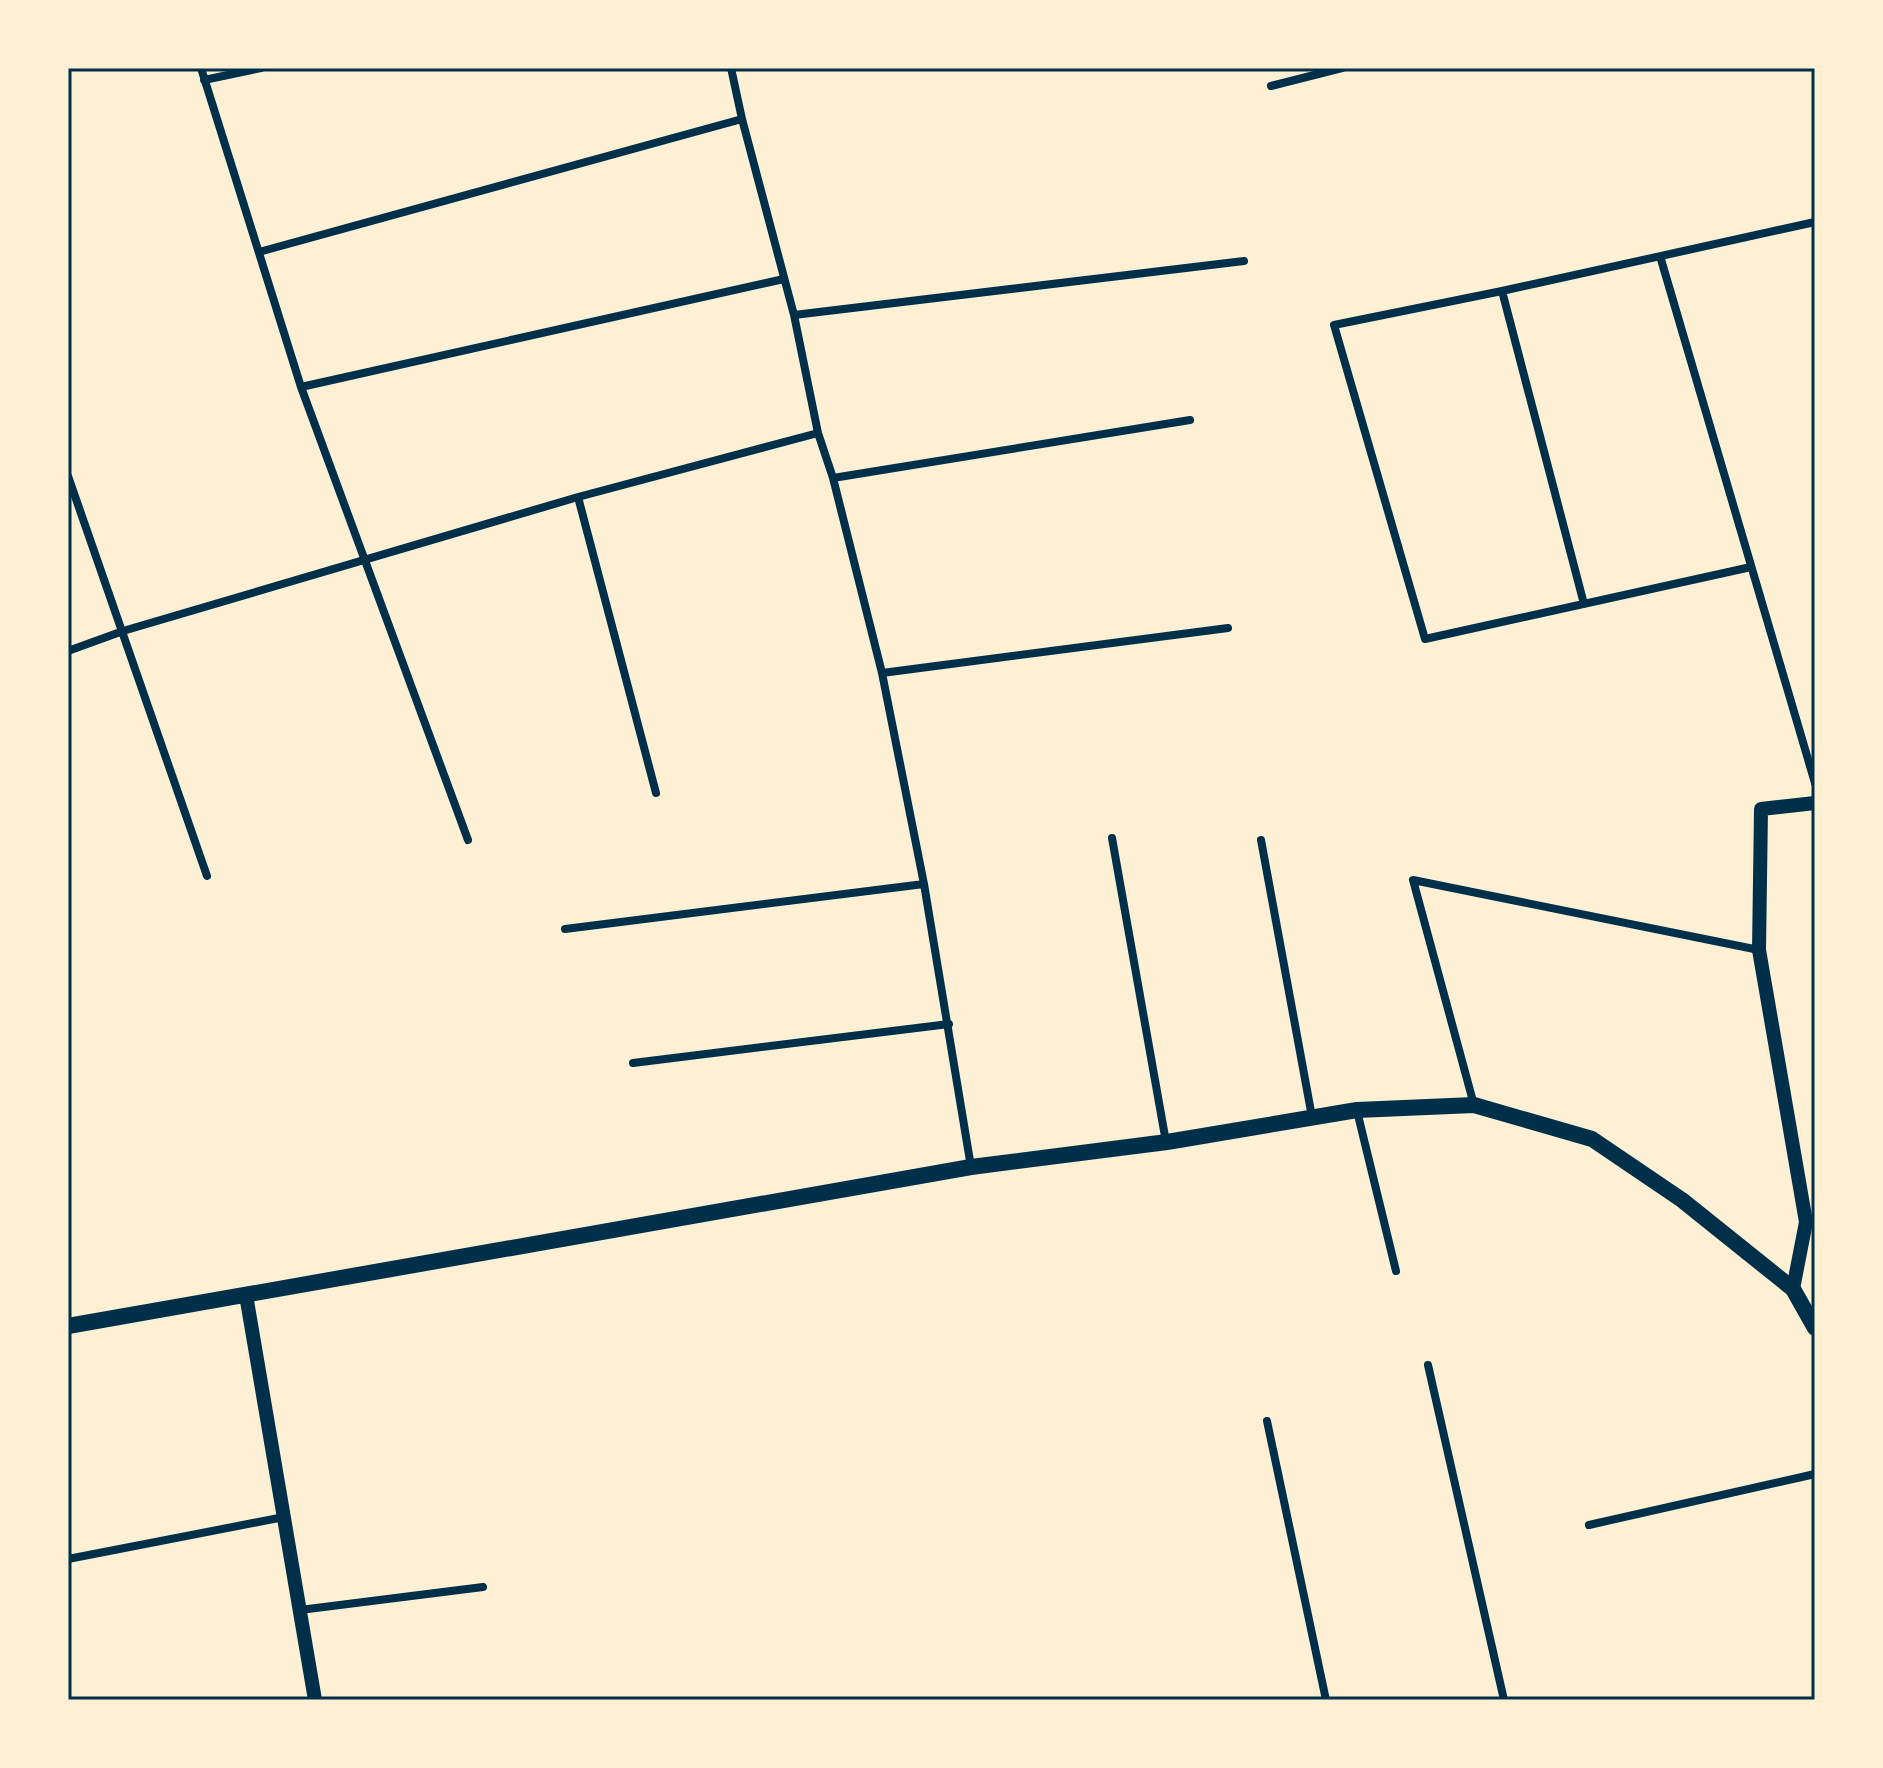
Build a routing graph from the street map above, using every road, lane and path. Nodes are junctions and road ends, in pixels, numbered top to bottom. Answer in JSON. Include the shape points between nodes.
{"nodes":[{"id":1,"x":201,"y":68,"type":"edge"},
{"id":2,"x":261,"y":68,"type":"edge"},
{"id":3,"x":731,"y":68,"type":"edge"},
{"id":4,"x":1342,"y":68,"type":"edge"},
{"id":5,"x":204,"y":80,"type":"junction"},
{"id":6,"x":1271,"y":86,"type":"dead end"},
{"id":7,"x":742,"y":119,"type":"junction"},
{"id":8,"x":1815,"y":222,"type":"edge"},
{"id":9,"x":259,"y":252,"type":"junction"},
{"id":10,"x":1660,"y":256,"type":"junction"},
{"id":11,"x":1244,"y":261,"type":"dead end"},
{"id":12,"x":784,"y":279,"type":"junction"},
{"id":13,"x":1502,"y":291,"type":"junction"},
{"id":14,"x":794,"y":315,"type":"junction"},
{"id":15,"x":301,"y":387,"type":"junction"},
{"id":16,"x":1190,"y":420,"type":"dead end"},
{"id":17,"x":818,"y":433,"type":"junction"},
{"id":18,"x":68,"y":476,"type":"edge"},
{"id":19,"x":833,"y":478,"type":"junction"},
{"id":20,"x":578,"y":497,"type":"junction"},
{"id":21,"x":367,"y":560,"type":"junction"},
{"id":22,"x":1751,"y":567,"type":"junction"},
{"id":23,"x":1584,"y":604,"type":"junction"},
{"id":24,"x":1228,"y":628,"type":"dead end"},
{"id":25,"x":123,"y":631,"type":"junction"},
{"id":26,"x":68,"y":651,"type":"edge"},
{"id":27,"x":882,"y":673,"type":"junction"},
{"id":28,"x":1815,"y":783,"type":"edge"},
{"id":29,"x":656,"y":793,"type":"dead end"},
{"id":30,"x":1815,"y":803,"type":"edge"},
{"id":31,"x":1112,"y":838,"type":"dead end"},
{"id":32,"x":468,"y":840,"type":"dead end"},
{"id":33,"x":1261,"y":840,"type":"dead end"},
{"id":34,"x":207,"y":876,"type":"dead end"},
{"id":35,"x":924,"y":884,"type":"junction"},
{"id":36,"x":565,"y":929,"type":"dead end"},
{"id":37,"x":1759,"y":950,"type":"junction"},
{"id":38,"x":949,"y":1024,"type":"junction"},
{"id":39,"x":633,"y":1063,"type":"dead end"},
{"id":40,"x":1474,"y":1105,"type":"junction"},
{"id":41,"x":1357,"y":1110,"type":"junction"},
{"id":42,"x":1312,"y":1118,"type":"junction"},
{"id":43,"x":1167,"y":1142,"type":"junction"},
{"id":44,"x":971,"y":1167,"type":"junction"},
{"id":45,"x":1810,"y":1221,"type":"edge"},
{"id":46,"x":1396,"y":1271,"type":"dead end"},
{"id":47,"x":1793,"y":1289,"type":"junction"},
{"id":48,"x":246,"y":1295,"type":"junction"},
{"id":49,"x":68,"y":1326,"type":"edge"},
{"id":50,"x":1815,"y":1328,"type":"edge"},
{"id":51,"x":1428,"y":1365,"type":"dead end"},
{"id":52,"x":1267,"y":1421,"type":"dead end"},
{"id":53,"x":1815,"y":1474,"type":"edge"},
{"id":54,"x":284,"y":1517,"type":"junction"},
{"id":55,"x":1589,"y":1525,"type":"dead end"},
{"id":56,"x":68,"y":1559,"type":"edge"},
{"id":57,"x":483,"y":1587,"type":"dead end"},
{"id":58,"x":300,"y":1610,"type":"junction"},
{"id":59,"x":315,"y":1700,"type":"edge"},
{"id":60,"x":1326,"y":1700,"type":"edge"},
{"id":61,"x":1504,"y":1700,"type":"edge"}],
"edges":[{"from":1,"to":5,"type":"street"},
{"from":2,"to":5,"type":"street"},
{"from":3,"to":7,"type":"street"},
{"from":4,"to":6,"type":"street"},
{"from":5,"to":9,"type":"street"},
{"from":7,"to":9,"type":"street"},
{"from":7,"to":12,"type":"street"},
{"from":8,"to":10,"type":"street"},
{"from":9,"to":15,"type":"street"},
{"from":10,"to":13,"type":"street"},
{"from":10,"to":22,"type":"street"},
{"from":11,"to":14,"type":"street"},
{"from":12,"to":14,"type":"street"},
{"from":12,"to":15,"type":"street"},
{"from":13,"to":23,"type":"street"},
{"from":13,"to":23,"type":"street","via":[[1334,325],[1425,639]]},
{"from":14,"to":17,"type":"street"},
{"from":15,"to":21,"type":"street"},
{"from":16,"to":19,"type":"street"},
{"from":17,"to":19,"type":"street"},
{"from":17,"to":20,"type":"street"},
{"from":18,"to":25,"type":"street"},
{"from":19,"to":27,"type":"street"},
{"from":20,"to":21,"type":"street"},
{"from":20,"to":29,"type":"street"},
{"from":21,"to":25,"type":"street"},
{"from":21,"to":32,"type":"street"},
{"from":22,"to":23,"type":"street"},
{"from":22,"to":28,"type":"street"},
{"from":24,"to":27,"type":"street"},
{"from":25,"to":26,"type":"street"},
{"from":25,"to":34,"type":"street"},
{"from":27,"to":35,"type":"street"},
{"from":30,"to":37,"type":"street","via":[[1761,809]]},
{"from":31,"to":43,"type":"street"},
{"from":33,"to":42,"type":"street"},
{"from":35,"to":36,"type":"street"},
{"from":35,"to":38,"type":"street"},
{"from":37,"to":40,"type":"street","via":[[1413,880]]},
{"from":37,"to":45,"type":"street"},
{"from":38,"to":39,"type":"street"},
{"from":38,"to":44,"type":"street"},
{"from":40,"to":41,"type":"main road"},
{"from":40,"to":47,"type":"main road","via":[[1592,1139],[1682,1200]]},
{"from":41,"to":42,"type":"main road"},
{"from":41,"to":46,"type":"street"},
{"from":42,"to":43,"type":"main road"},
{"from":43,"to":44,"type":"main road"},
{"from":44,"to":48,"type":"main road"},
{"from":45,"to":47,"type":"street"},
{"from":47,"to":50,"type":"main road"},
{"from":48,"to":49,"type":"main road"},
{"from":48,"to":54,"type":"street"},
{"from":51,"to":61,"type":"street"},
{"from":52,"to":60,"type":"street"},
{"from":53,"to":55,"type":"street"},
{"from":54,"to":56,"type":"street"},
{"from":54,"to":58,"type":"street"},
{"from":57,"to":58,"type":"street"},
{"from":58,"to":59,"type":"street"}]}
